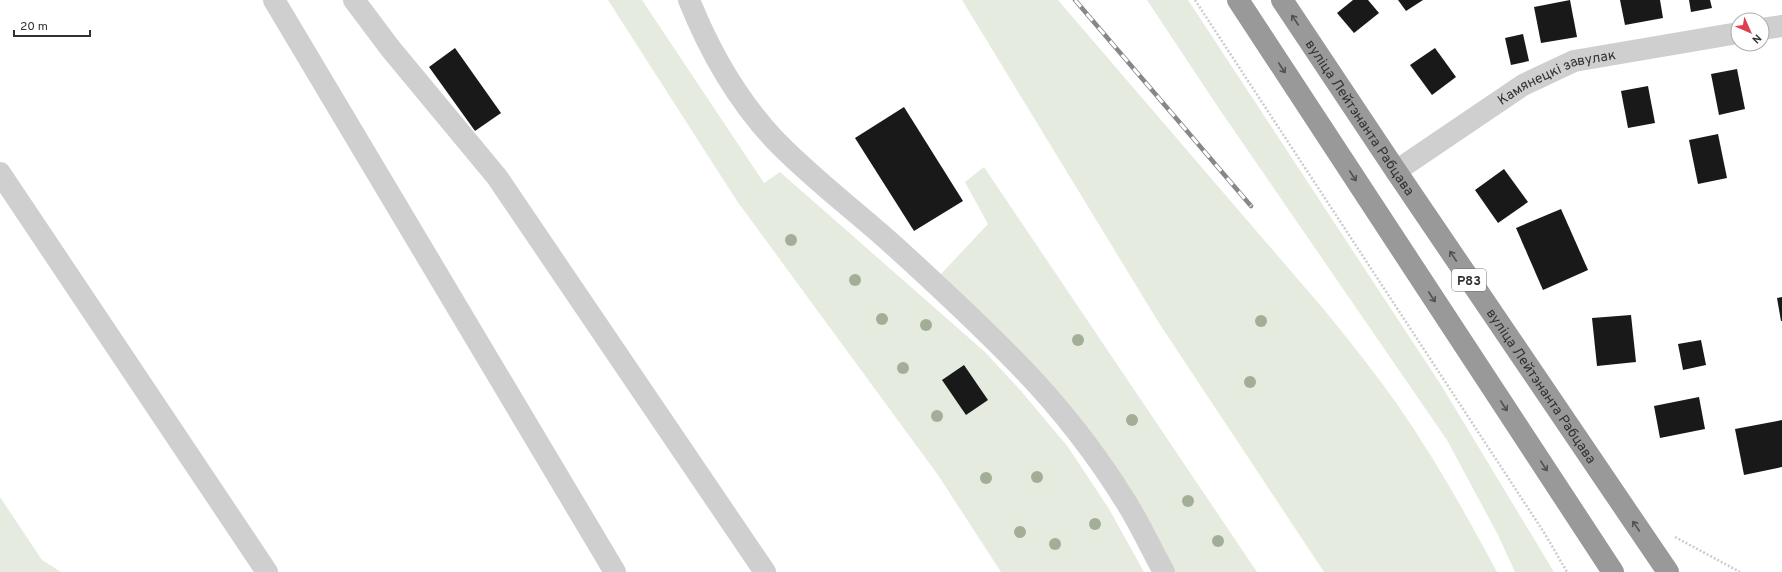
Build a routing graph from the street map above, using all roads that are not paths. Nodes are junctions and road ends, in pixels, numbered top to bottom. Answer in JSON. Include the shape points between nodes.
{"nodes":[{"id":1,"x":274,"y":0,"type":"edge"},
{"id":2,"x":354,"y":0,"type":"edge"},
{"id":3,"x":689,"y":0,"type":"edge"},
{"id":4,"x":1238,"y":0,"type":"edge"},
{"id":5,"x":1282,"y":0,"type":"edge"},
{"id":6,"x":1782,"y":26,"type":"edge"},
{"id":7,"x":1770,"y":28,"type":"edge"},
{"id":8,"x":1730,"y":34,"type":"edge"},
{"id":9,"x":1396,"y":171,"type":"junction"},
{"id":10,"x":0,"y":173,"type":"edge"},
{"id":11,"x":1663,"y":565,"type":"edge"},
{"id":12,"x":267,"y":572,"type":"edge"},
{"id":13,"x":615,"y":572,"type":"edge"},
{"id":14,"x":765,"y":572,"type":"edge"},
{"id":15,"x":1164,"y":572,"type":"edge"},
{"id":16,"x":1613,"y":572,"type":"edge"},
{"id":17,"x":1677,"y":572,"type":"edge"}],
"edges":[{"from":1,"to":13,"type":"street"},
{"from":2,"to":14,"type":"street","via":[[390,48],[497,177]]},
{"from":3,"to":15,"type":"street","via":[[702,32],[722,68],[768,132],[804,168],[892,244],[1018,364],[1082,438],[1106,471]]},
{"from":4,"to":16,"type":"highway","number":"Р83","one_way":true},
{"from":9,"to":5,"type":"highway","name":"вуліца Лейтэнанта Рабцава","number":"Р83","one_way":true},
{"from":6,"to":7,"type":"street"},
{"from":8,"to":9,"type":"street","name":"Камянецкі завулак","via":[[1574,61],[1523,85]]},
{"from":11,"to":9,"type":"highway","name":"вуліца Лейтэнанта Рабцава","number":"Р83","one_way":true},
{"from":10,"to":12,"type":"street"},
{"from":11,"to":17,"type":"highway","name":"вуліца Лейтэнанта Рабцава"}]}
